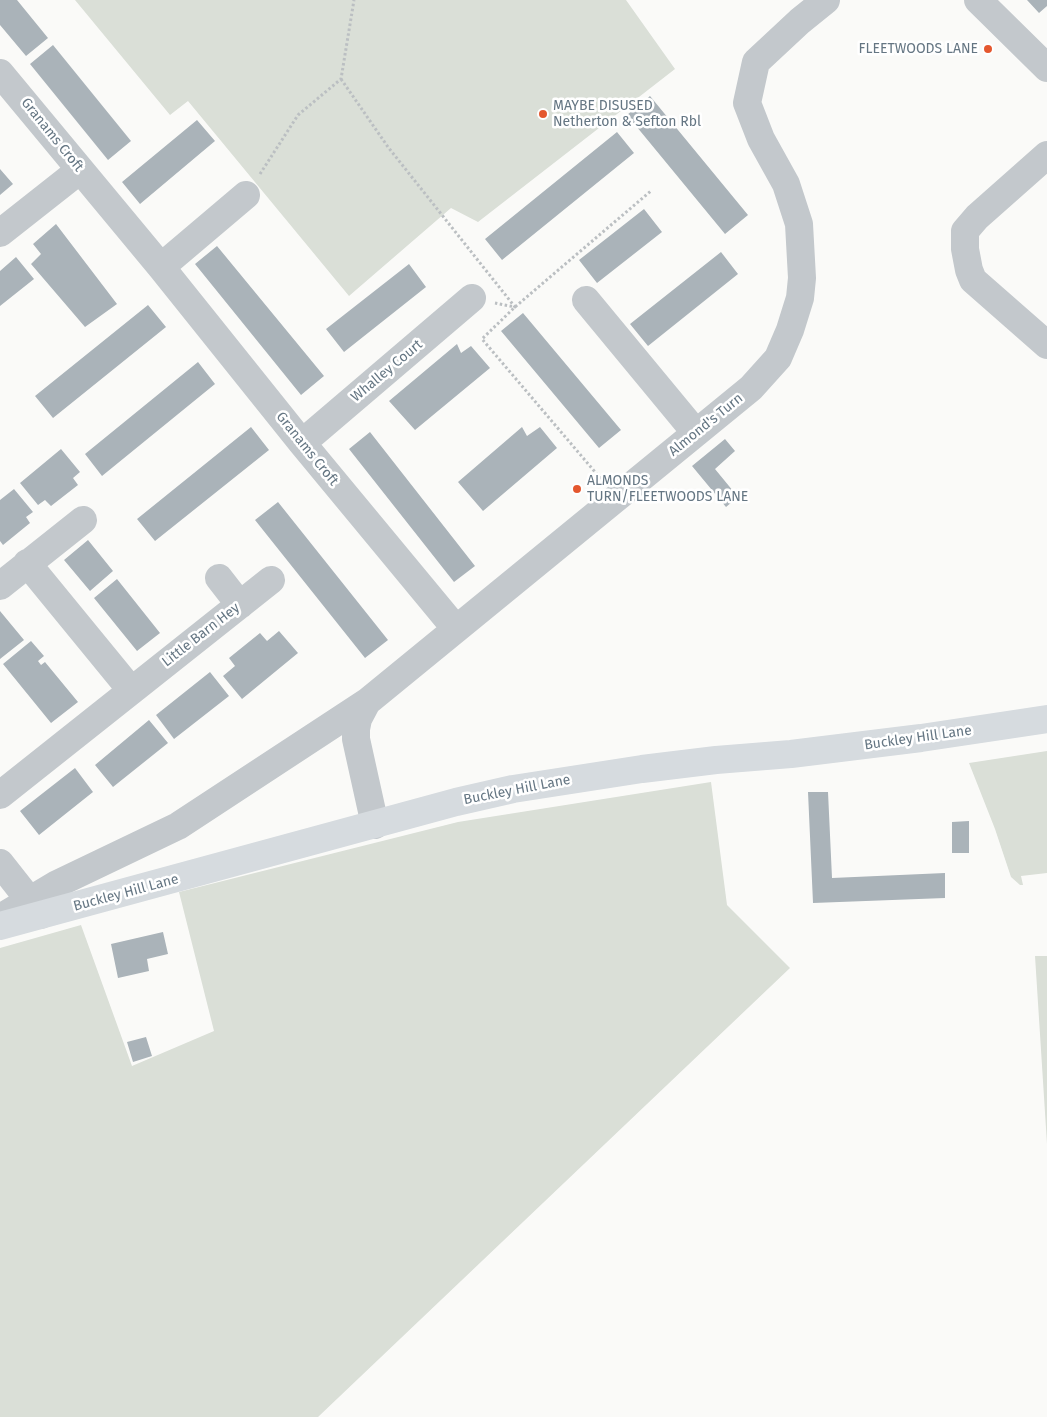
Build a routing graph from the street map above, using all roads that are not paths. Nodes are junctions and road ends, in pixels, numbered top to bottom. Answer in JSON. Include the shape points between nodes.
{"nodes":[{"id":1,"x":826,"y":0,"type":"edge"},
{"id":2,"x":978,"y":0,"type":"edge"},
{"id":3,"x":1047,"y":68,"type":"edge"},
{"id":4,"x":0,"y":73,"type":"edge"},
{"id":5,"x":1047,"y":155,"type":"edge"},
{"id":6,"x":80,"y":170,"type":"junction"},
{"id":7,"x":246,"y":195,"type":"road end"},
{"id":8,"x":0,"y":233,"type":"edge"},
{"id":9,"x":161,"y":267,"type":"junction"},
{"id":10,"x":472,"y":298,"type":"road end"},
{"id":11,"x":586,"y":300,"type":"dead end"},
{"id":12,"x":1047,"y":344,"type":"edge"},
{"id":13,"x":696,"y":433,"type":"junction"},
{"id":14,"x":302,"y":443,"type":"junction"},
{"id":15,"x":83,"y":520,"type":"dead end"},
{"id":16,"x":27,"y":564,"type":"junction"},
{"id":17,"x":219,"y":578,"type":"dead end"},
{"id":18,"x":271,"y":580,"type":"dead end"},
{"id":19,"x":0,"y":586,"type":"edge"},
{"id":20,"x":240,"y":605,"type":"junction"},
{"id":21,"x":456,"y":629,"type":"junction"},
{"id":22,"x":130,"y":690,"type":"junction"},
{"id":23,"x":367,"y":702,"type":"junction"},
{"id":24,"x":1047,"y":719,"type":"edge"},
{"id":25,"x":0,"y":795,"type":"edge"},
{"id":26,"x":375,"y":825,"type":"junction"},
{"id":27,"x":0,"y":863,"type":"edge"},
{"id":28,"x":36,"y":908,"type":"junction"},
{"id":29,"x":0,"y":918,"type":"edge"},
{"id":30,"x":0,"y":926,"type":"edge"}],
"edges":[{"from":1,"to":13,"type":"street","name":"Almond's Turn","via":[[756,62],[747,103],[761,139],[786,184],[799,224],[802,278],[798,306],[778,358],[751,388]]},
{"from":2,"to":3,"type":"street"},
{"from":4,"to":6,"type":"street","name":"Granams Croft"},
{"from":5,"to":12,"type":"street","via":[[965,231],[967,263],[973,280]]},
{"from":6,"to":8,"type":"street"},
{"from":6,"to":9,"type":"street","name":"Granams Croft"},
{"from":7,"to":9,"type":"street"},
{"from":9,"to":14,"type":"street","name":"Granams Croft"},
{"from":10,"to":14,"type":"street","name":"Whalley Court"},
{"from":11,"to":13,"type":"street"},
{"from":13,"to":21,"type":"street","name":"Almond's Turn"},
{"from":14,"to":21,"type":"street","name":"Granams Croft"},
{"from":15,"to":16,"type":"street"},
{"from":16,"to":19,"type":"street"},
{"from":16,"to":22,"type":"street"},
{"from":17,"to":20,"type":"street"},
{"from":18,"to":20,"type":"street","name":"Little Barn Hey"},
{"from":20,"to":22,"type":"street","name":"Little Barn Hey"},
{"from":21,"to":23,"type":"street","name":"Almond's Turn"},
{"from":22,"to":25,"type":"street","name":"Little Barn Hey"},
{"from":23,"to":26,"type":"street","name":"Almond's Turn","via":[[358,719],[356,739]]},
{"from":23,"to":28,"type":"street","via":[[178,826],[57,884]]},
{"from":24,"to":26,"type":"main road","name":"Buckley Hill Lane","via":[[921,738],[569,780],[494,794]]},
{"from":26,"to":28,"type":"main road","name":"Buckley Hill Lane"},
{"from":27,"to":28,"type":"street"},
{"from":28,"to":29,"type":"street"},
{"from":28,"to":30,"type":"main road","name":"Buckley Hill Lane"}]}
